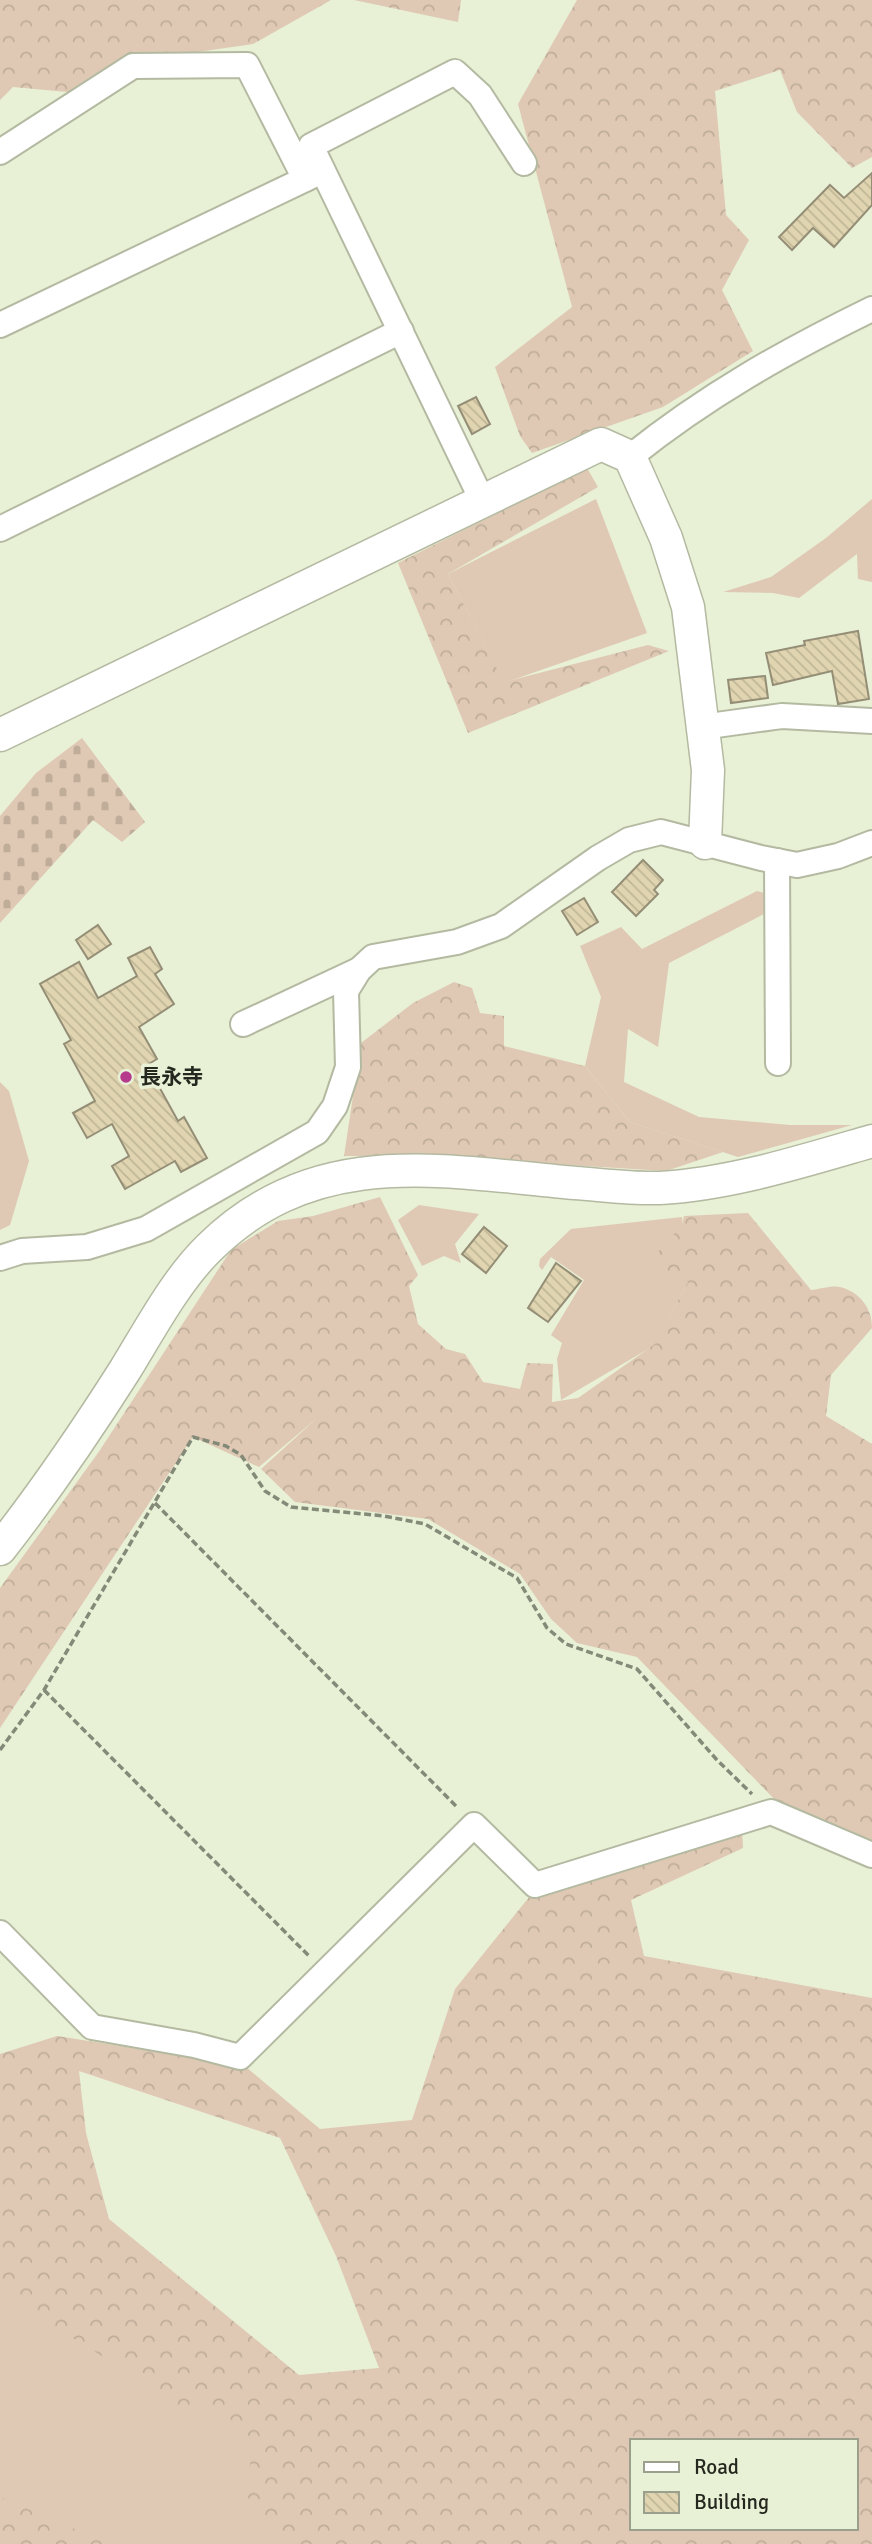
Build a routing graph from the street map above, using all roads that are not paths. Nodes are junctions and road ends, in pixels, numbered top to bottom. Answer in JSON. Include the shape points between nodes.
{"nodes":[{"id":1,"x":0,"y":152,"type":"edge"},
{"id":2,"x":524,"y":163,"type":"dead end"},
{"id":3,"x":314,"y":175,"type":"junction"},
{"id":4,"x":872,"y":309,"type":"edge"},
{"id":5,"x":0,"y":325,"type":"edge"},
{"id":6,"x":401,"y":331,"type":"junction"},
{"id":7,"x":630,"y":457,"type":"junction"},
{"id":8,"x":483,"y":502,"type":"junction"},
{"id":9,"x":0,"y":529,"type":"edge"},
{"id":10,"x":872,"y":721,"type":"edge"},
{"id":11,"x":702,"y":727,"type":"junction"},
{"id":12,"x":0,"y":735,"type":"edge"},
{"id":13,"x":872,"y":842,"type":"edge"},
{"id":14,"x":705,"y":843,"type":"junction"},
{"id":15,"x":777,"y":861,"type":"junction"},
{"id":16,"x":359,"y":970,"type":"junction"},
{"id":17,"x":243,"y":1024,"type":"dead end"},
{"id":18,"x":778,"y":1063,"type":"dead end"},
{"id":19,"x":872,"y":1141,"type":"edge"},
{"id":20,"x":0,"y":1258,"type":"edge"},
{"id":21,"x":0,"y":1549,"type":"edge"},
{"id":22,"x":872,"y":1855,"type":"edge"},
{"id":23,"x":0,"y":1933,"type":"edge"}],
"edges":[{"from":1,"to":3,"type":"street","via":[[132,66],[247,65]]},
{"from":2,"to":3,"type":"street","via":[[480,95],[455,72],[311,146]]},
{"from":3,"to":5,"type":"street"},
{"from":3,"to":6,"type":"street"},
{"from":4,"to":7,"type":"street","via":[[768,363],[683,415]]},
{"from":6,"to":8,"type":"street"},
{"from":6,"to":9,"type":"street"},
{"from":7,"to":8,"type":"street","via":[[601,444]]},
{"from":7,"to":11,"type":"street","via":[[666,538],[688,607]]},
{"from":8,"to":12,"type":"street"},
{"from":10,"to":11,"type":"street","via":[[782,716]]},
{"from":11,"to":14,"type":"street","via":[[708,770]]},
{"from":13,"to":15,"type":"street","via":[[797,865]]},
{"from":14,"to":15,"type":"street"},
{"from":14,"to":16,"type":"street","via":[[661,832],[629,839],[501,926],[457,942],[373,957]]},
{"from":15,"to":18,"type":"street"},
{"from":16,"to":17,"type":"street"},
{"from":16,"to":20,"type":"street","via":[[346,991],[348,1067],[335,1106],[317,1132],[146,1229],[87,1247],[22,1251]]},
{"from":19,"to":21,"type":"street","via":[[734,1177],[660,1188],[435,1170],[346,1174],[302,1186],[257,1209],[208,1248],[173,1293],[47,1489]]},
{"from":22,"to":23,"type":"street","via":[[771,1812],[535,1885],[474,1825],[240,2057],[92,2027]]}]}
